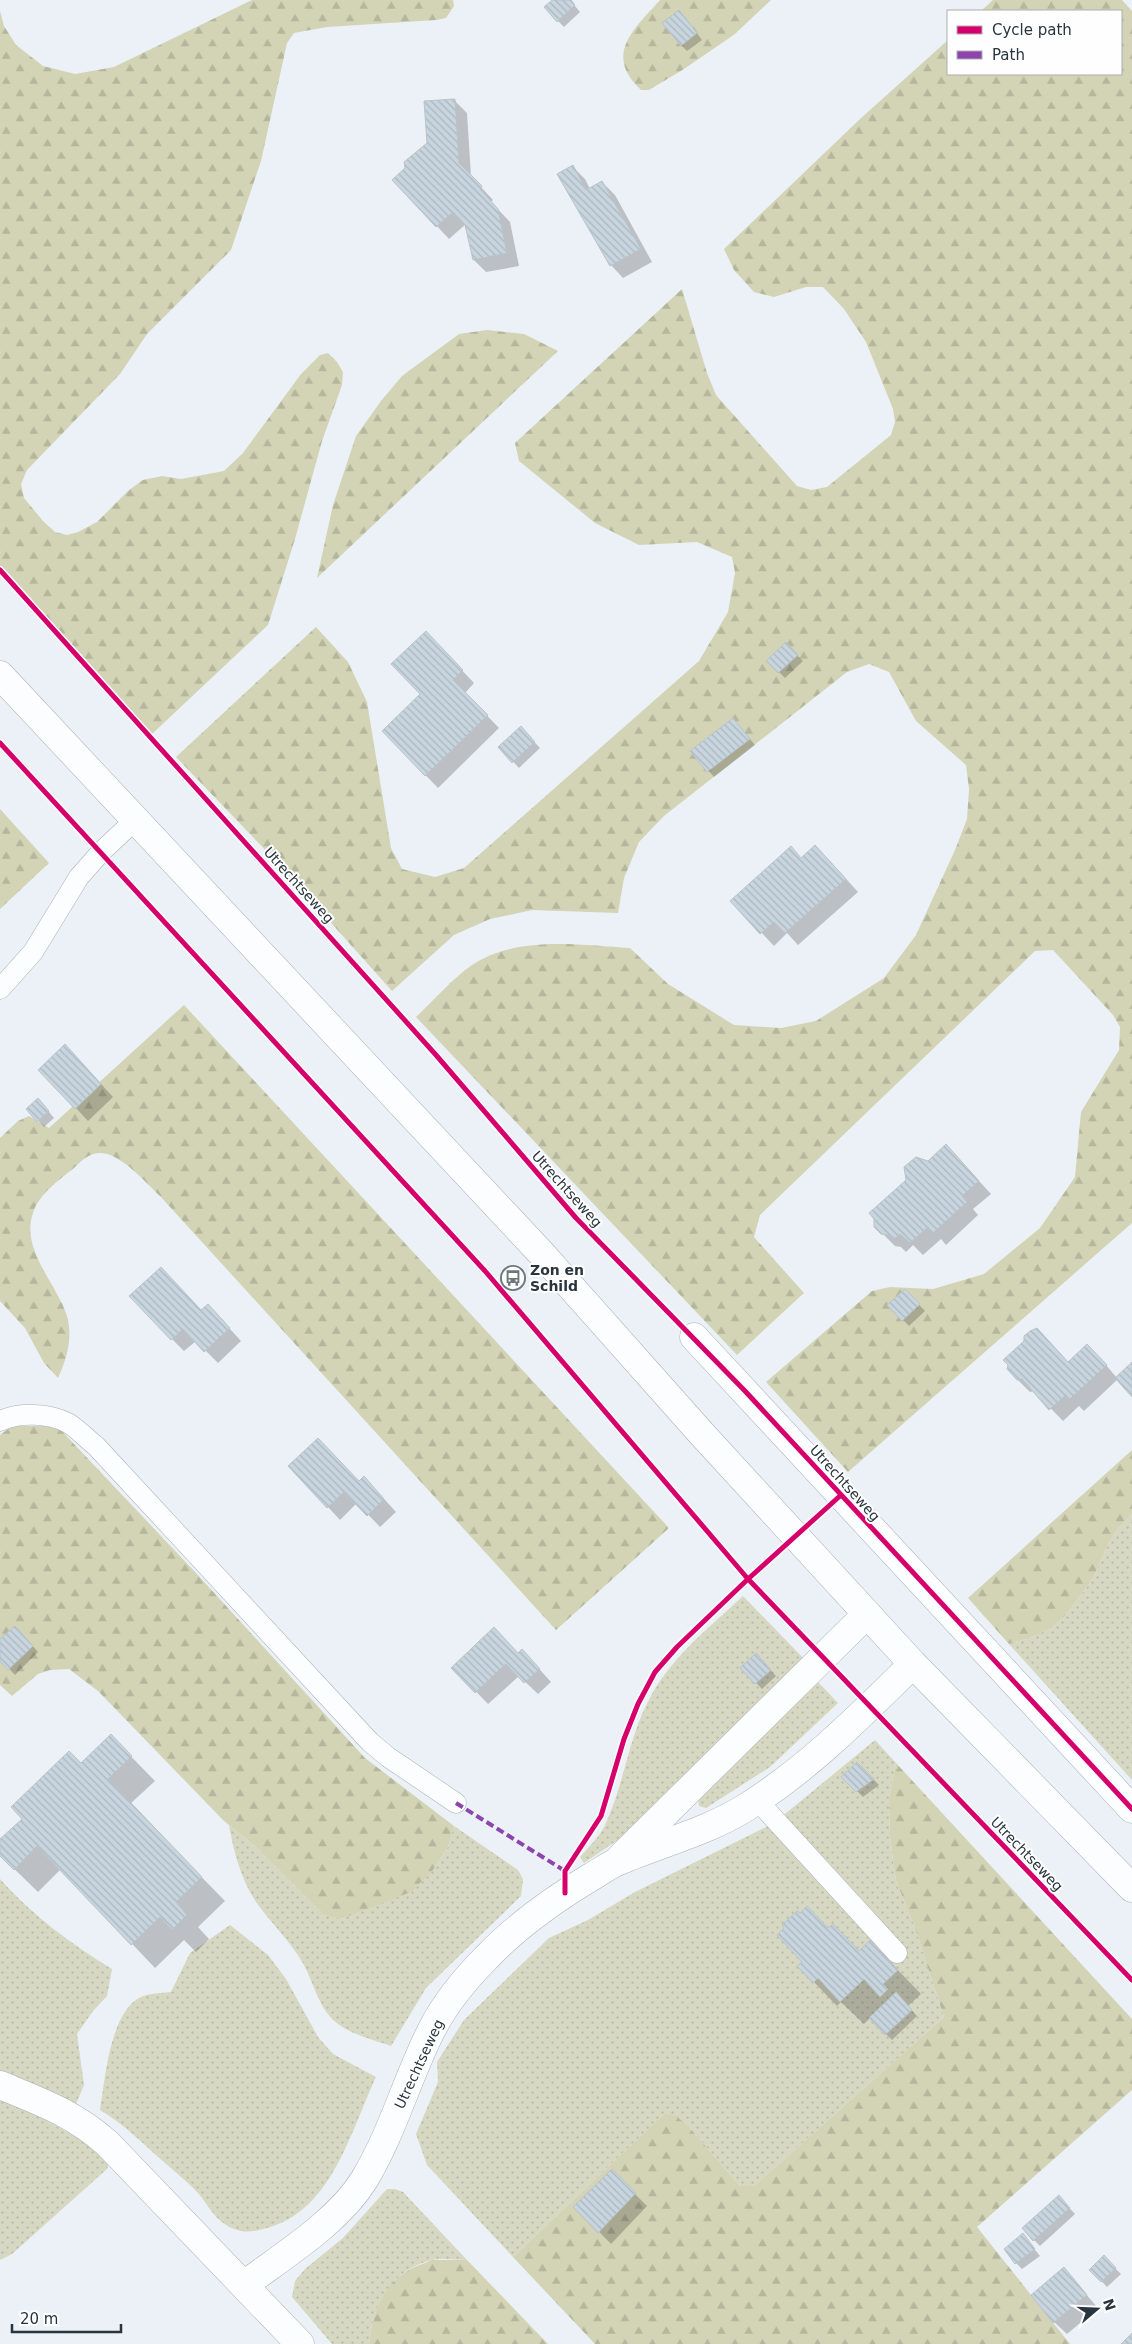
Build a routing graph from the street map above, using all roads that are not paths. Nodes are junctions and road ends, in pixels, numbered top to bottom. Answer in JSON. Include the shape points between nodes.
{"nodes":[{"id":1,"x":0,"y":675,"type":"edge"},
{"id":2,"x":135,"y":820,"type":"junction"},
{"id":3,"x":0,"y":989,"type":"edge"},
{"id":4,"x":694,"y":1337,"type":"dead end"},
{"id":5,"x":0,"y":1421,"type":"edge"},
{"id":6,"x":867,"y":1614,"type":"junction"},
{"id":7,"x":914,"y":1664,"type":"junction"},
{"id":8,"x":757,"y":1800,"type":"junction"},
{"id":9,"x":456,"y":1803,"type":"dead end"},
{"id":10,"x":1132,"y":1809,"type":"edge"},
{"id":11,"x":617,"y":1862,"type":"junction"},
{"id":12,"x":1132,"y":1888,"type":"edge"},
{"id":13,"x":897,"y":1953,"type":"dead end"},
{"id":14,"x":0,"y":2085,"type":"edge"},
{"id":15,"x":244,"y":2285,"type":"junction"},
{"id":16,"x":300,"y":2344,"type":"edge"}],
"edges":[{"from":1,"to":2,"type":"street"},
{"from":2,"to":3,"type":"lane","via":[[79,877],[33,952]]},
{"from":2,"to":6,"type":"street","via":[[542,1253]]},
{"from":4,"to":10,"type":"street","name":"Utrechtseweg"},
{"from":5,"to":9,"type":"lane","via":[[37,1414],[68,1423],[96,1446],[370,1742]]},
{"from":6,"to":7,"type":"street"},
{"from":6,"to":11,"type":"street","name":"Utrechtseweg"},
{"from":7,"to":8,"type":"street","name":"Utrechtseweg","via":[[835,1738],[783,1783]]},
{"from":7,"to":12,"type":"street"},
{"from":8,"to":11,"type":"street","name":"Utrechtseweg","via":[[695,1834]]},
{"from":8,"to":13,"type":"lane"},
{"from":11,"to":15,"type":"street","name":"Utrechtseweg","via":[[565,1893],[522,1925],[486,1958],[433,2028],[364,2181],[345,2205]]},
{"from":14,"to":15,"type":"street","via":[[86,2124]]},
{"from":15,"to":16,"type":"street"}]}
